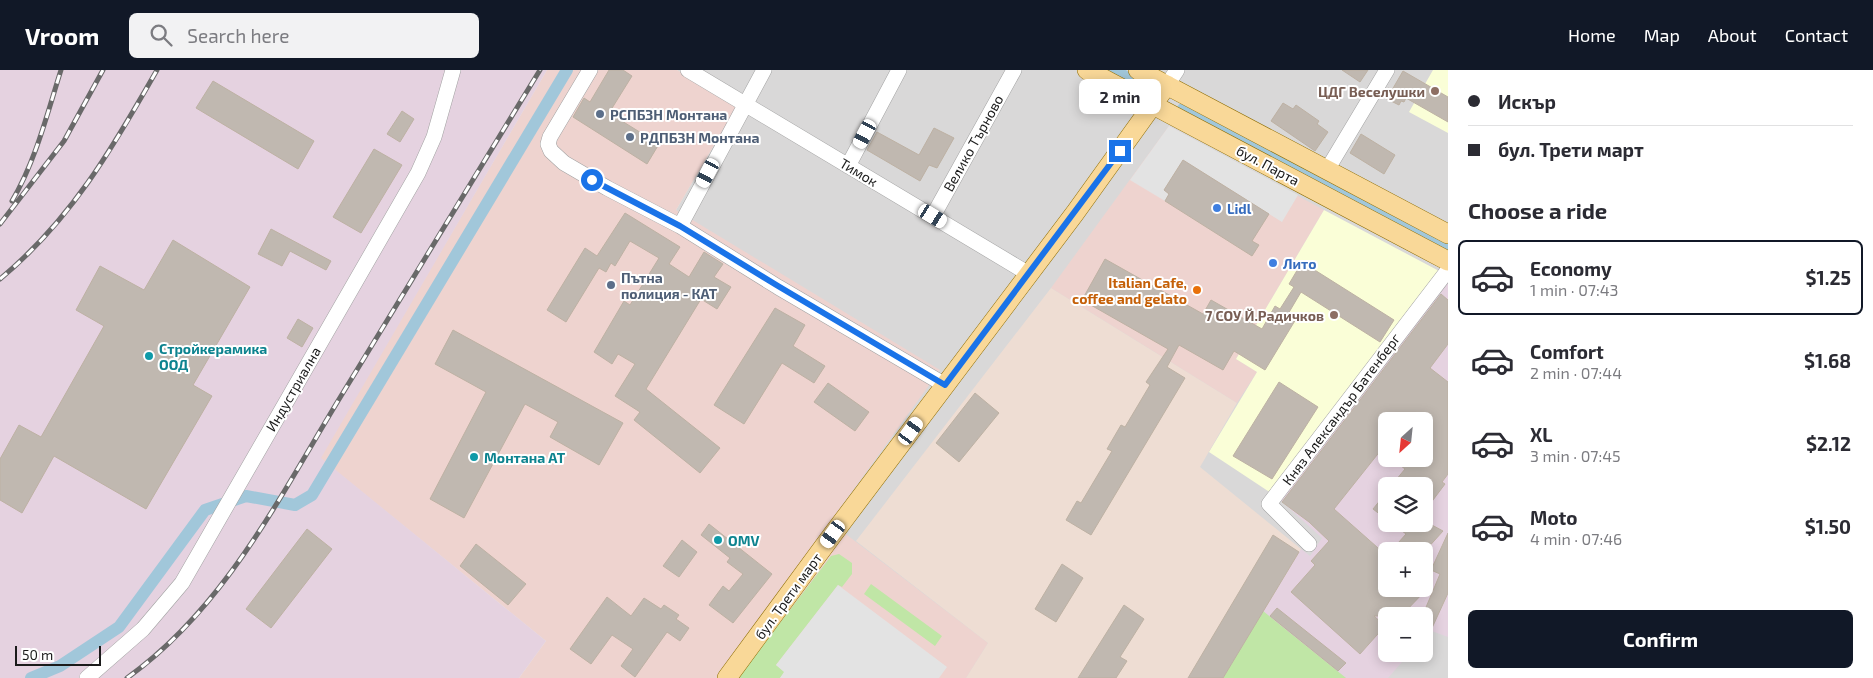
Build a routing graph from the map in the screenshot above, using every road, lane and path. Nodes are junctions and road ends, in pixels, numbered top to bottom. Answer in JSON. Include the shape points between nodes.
{"nodes":[{"id":1,"x":453,"y":70,"type":"edge"},
{"id":2,"x":590,"y":70,"type":"edge"},
{"id":3,"x":688,"y":70,"type":"edge"},
{"id":4,"x":764,"y":70,"type":"edge"},
{"id":5,"x":899,"y":70,"type":"edge"},
{"id":6,"x":1014,"y":70,"type":"edge"},
{"id":7,"x":1087,"y":70,"type":"edge"},
{"id":8,"x":1138,"y":70,"type":"edge"},
{"id":9,"x":1387,"y":70,"type":"edge"},
{"id":10,"x":1172,"y":78,"type":"edge"},
{"id":11,"x":746,"y":103,"type":"junction"},
{"id":12,"x":1153,"y":105,"type":"junction"},
{"id":13,"x":848,"y":166,"type":"junction"},
{"id":14,"x":1327,"y":170,"type":"junction"},
{"id":15,"x":933,"y":216,"type":"junction"},
{"id":16,"x":680,"y":226,"type":"junction"},
{"id":17,"x":1448,"y":234,"type":"edge"},
{"id":18,"x":1448,"y":260,"type":"edge"},
{"id":19,"x":1448,"y":270,"type":"edge"},
{"id":20,"x":1029,"y":274,"type":"junction"},
{"id":21,"x":945,"y":385,"type":"junction"},
{"id":22,"x":1309,"y":544,"type":"dead end"},
{"id":23,"x":87,"y":678,"type":"edge"},
{"id":24,"x":727,"y":678,"type":"edge"}],
"edges":[{"from":1,"to":23,"type":"street","name":"Индустриална","via":[[434,138],[418,173],[193,566],[171,597],[125,646]]},
{"from":2,"to":16,"type":"street","via":[[550,137],[550,150],[564,163]]},
{"from":3,"to":11,"type":"street","name":"Тимок"},
{"from":4,"to":11,"type":"street"},
{"from":5,"to":13,"type":"street"},
{"from":6,"to":15,"type":"street","name":"Велико Търново"},
{"from":7,"to":12,"type":"main road","name":"бул. Парта"},
{"from":8,"to":10,"type":"main road","name":"бул. Парта"},
{"from":9,"to":14,"type":"street"},
{"from":10,"to":12,"type":"main road","name":"бул. Трети март"},
{"from":10,"to":14,"type":"main road","name":"бул. Парта"},
{"from":11,"to":13,"type":"street","name":"Тимок"},
{"from":11,"to":16,"type":"street"},
{"from":12,"to":18,"type":"main road","name":"бул. Парта"},
{"from":12,"to":20,"type":"main road","name":"бул. Трети март"},
{"from":13,"to":15,"type":"street","name":"Тимок"},
{"from":14,"to":17,"type":"main road","name":"бул. Парта"},
{"from":15,"to":20,"type":"street","name":"Тимок"},
{"from":16,"to":21,"type":"street"},
{"from":19,"to":22,"type":"street","name":"Княз Александър Батенберг","via":[[1269,504]]},
{"from":20,"to":21,"type":"main road","name":"бул. Трети март"},
{"from":21,"to":24,"type":"main road","name":"бул. Трети март"}]}
